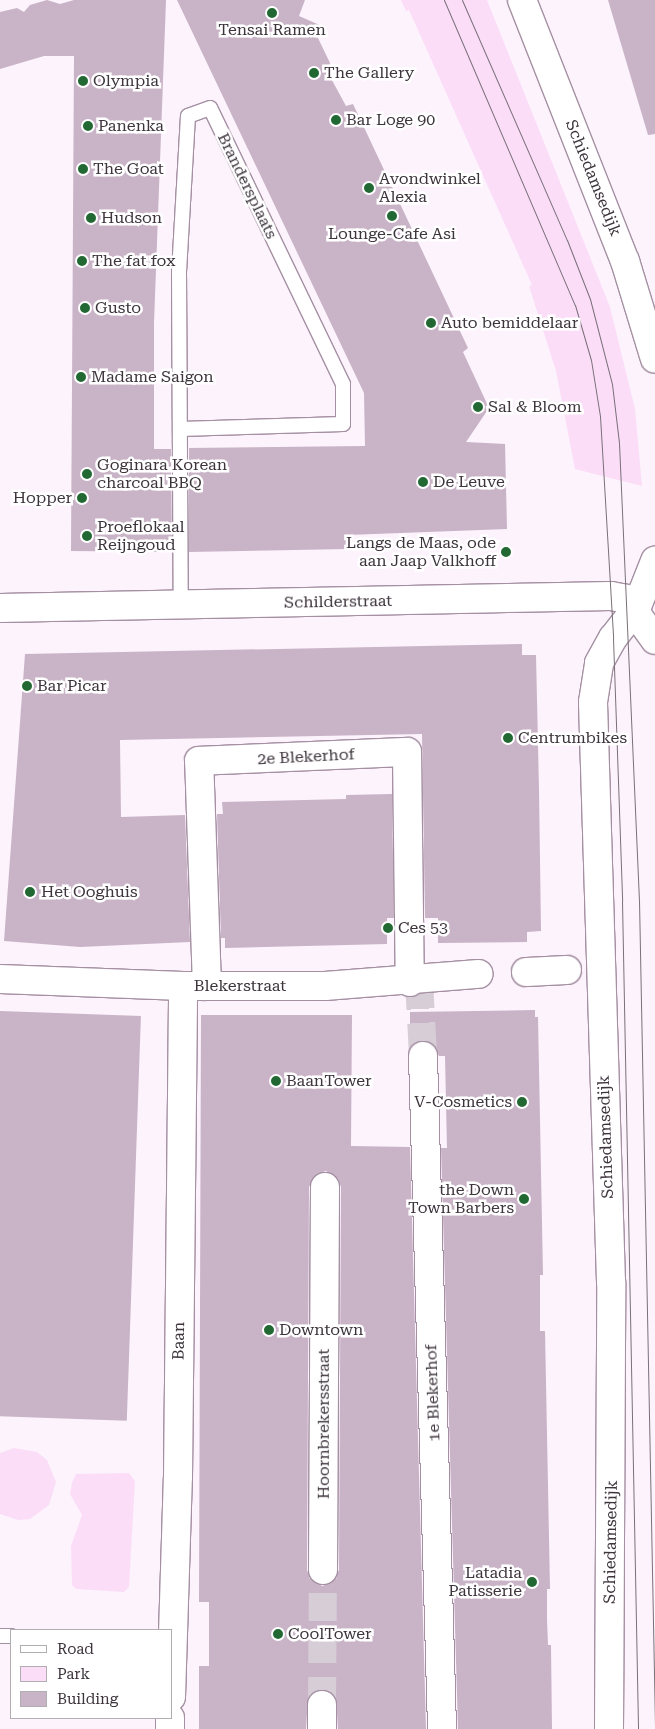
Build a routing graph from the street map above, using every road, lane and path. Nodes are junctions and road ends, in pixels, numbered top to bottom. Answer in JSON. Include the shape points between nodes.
{"nodes":[{"id":1,"x":522,"y":0,"type":"edge"},
{"id":2,"x":655,"y":359,"type":"edge"},
{"id":3,"x":180,"y":429,"type":"junction"},
{"id":4,"x":655,"y":561,"type":"edge"},
{"id":5,"x":181,"y":605,"type":"junction"},
{"id":6,"x":0,"y":608,"type":"edge"},
{"id":7,"x":636,"y":609,"type":"junction"},
{"id":8,"x":655,"y":640,"type":"edge"},
{"id":9,"x":567,"y":970,"type":"dead end"},
{"id":10,"x":526,"y":972,"type":"dead end"},
{"id":11,"x":479,"y":974,"type":"dead end"},
{"id":12,"x":0,"y":979,"type":"edge"},
{"id":13,"x":414,"y":981,"type":"junction"},
{"id":14,"x":195,"y":986,"type":"junction"},
{"id":15,"x":423,"y":1056,"type":"tunnel mouth"},
{"id":16,"x":325,"y":1187,"type":"dead end"},
{"id":17,"x":323,"y":1570,"type":"tunnel mouth"},
{"id":18,"x":172,"y":1645,"type":"edge"},
{"id":19,"x":442,"y":1729,"type":"edge"},
{"id":20,"x":609,"y":1729,"type":"edge"}],
"edges":[{"from":1,"to":2,"type":"street","name":"Schiedamsedijk","via":[[625,261]]},
{"from":3,"to":3,"type":"lane","name":"Brandersplaats","via":[[178,271],[188,116],[210,108],[343,384],[343,424]]},
{"from":3,"to":5,"type":"lane","name":"Brandersplaats"},
{"from":4,"to":7,"type":"street","name":"Schiedamsedijk"},
{"from":5,"to":6,"type":"street","name":"Schilderstraat"},
{"from":5,"to":7,"type":"street","name":"Schilderstraat","via":[[570,595],[626,599]]},
{"from":7,"to":8,"type":"street","name":"Schilderstraat"},
{"from":7,"to":20,"type":"street","name":"Schiedamsedijk","via":[[602,658],[594,683],[593,702],[611,1282]]},
{"from":9,"to":10,"type":"street"},
{"from":11,"to":13,"type":"street","name":"Blekerstraat"},
{"from":12,"to":14,"type":"street","name":"Blekerstraat"},
{"from":13,"to":14,"type":"street","name":"Blekerstraat","via":[[325,986]]},
{"from":13,"to":14,"type":"street","name":"2e Blekerhof","via":[[407,752],[200,761]]},
{"from":14,"to":18,"type":"street","name":"Baan"},
{"from":15,"to":19,"type":"street","name":"1e Blekerhof"},
{"from":16,"to":17,"type":"street","name":"Hoornbrekersstraat"}]}
